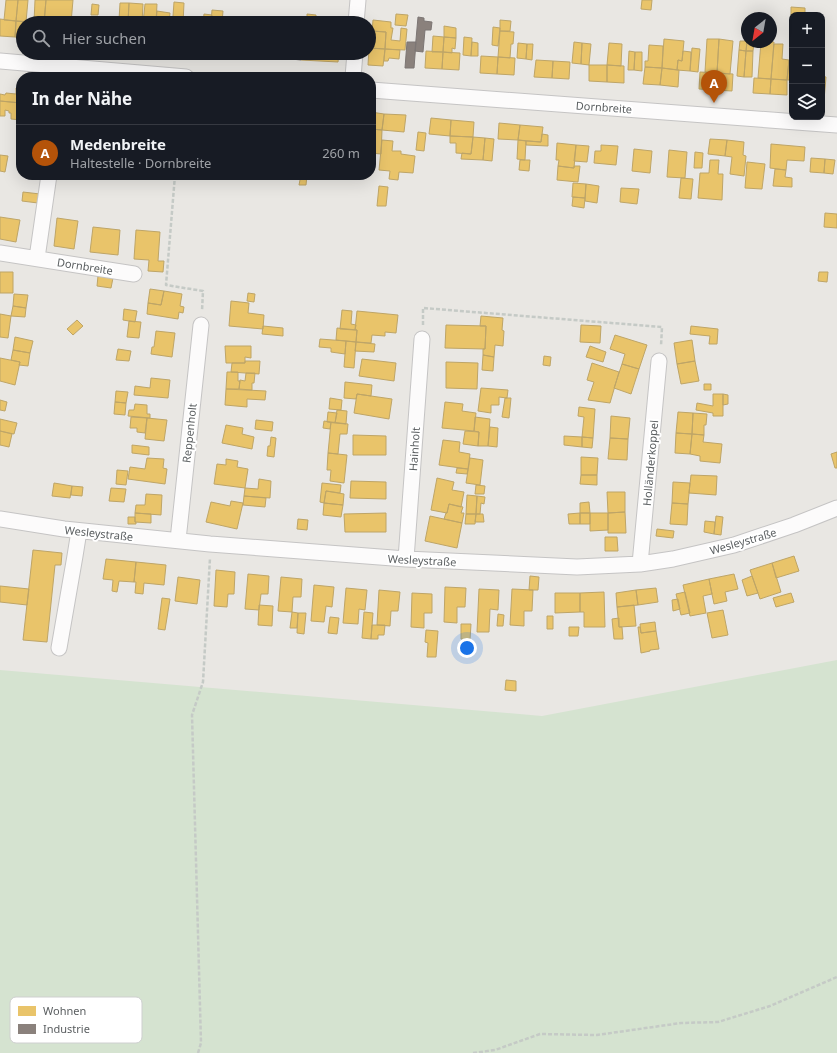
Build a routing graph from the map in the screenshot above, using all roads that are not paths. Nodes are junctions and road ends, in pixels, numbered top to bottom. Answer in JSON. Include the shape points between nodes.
{"nodes":[{"id":1,"x":358,"y":0,"type":"edge"},
{"id":2,"x":357,"y":16,"type":"edge"},
{"id":3,"x":354,"y":60,"type":"edge"},
{"id":4,"x":0,"y":61,"type":"edge"},
{"id":5,"x":62,"y":72,"type":"edge"},
{"id":6,"x":353,"y":72,"type":"edge"},
{"id":7,"x":376,"y":90,"type":"edge"},
{"id":8,"x":837,"y":125,"type":"edge"},
{"id":9,"x":48,"y":180,"type":"edge"},
{"id":10,"x":0,"y":253,"type":"edge"},
{"id":11,"x":37,"y":258,"type":"junction"},
{"id":12,"x":134,"y":274,"type":"dead end"},
{"id":13,"x":200,"y":325,"type":"road end"},
{"id":14,"x":422,"y":339,"type":"road end"},
{"id":15,"x":660,"y":361,"type":"road end"},
{"id":16,"x":837,"y":508,"type":"edge"},
{"id":17,"x":0,"y":519,"type":"edge"},
{"id":18,"x":79,"y":531,"type":"junction"},
{"id":19,"x":178,"y":540,"type":"junction"},
{"id":20,"x":406,"y":559,"type":"junction"},
{"id":21,"x":640,"y":564,"type":"junction"},
{"id":22,"x":58,"y":648,"type":"dead end"}],
"edges":[{"from":1,"to":2,"type":"street"},
{"from":3,"to":6,"type":"street"},
{"from":4,"to":5,"type":"street"},
{"from":7,"to":8,"type":"street","name":"Dornbreite"},
{"from":9,"to":11,"type":"street"},
{"from":10,"to":11,"type":"street","name":"Dornbreite"},
{"from":11,"to":12,"type":"street","name":"Dornbreite"},
{"from":13,"to":19,"type":"street","name":"Reppenholt"},
{"from":14,"to":20,"type":"street","name":"Hainholt"},
{"from":15,"to":21,"type":"street","name":"Holländerkoppel"},
{"from":16,"to":21,"type":"street","name":"Wesleystraße","via":[[734,545]]},
{"from":17,"to":18,"type":"street","name":"Wesleystraße"},
{"from":18,"to":19,"type":"street","name":"Wesleystraße"},
{"from":18,"to":22,"type":"street"},
{"from":19,"to":20,"type":"street","name":"Wesleystraße"},
{"from":20,"to":21,"type":"street","name":"Wesleystraße","via":[[577,567]]}]}
